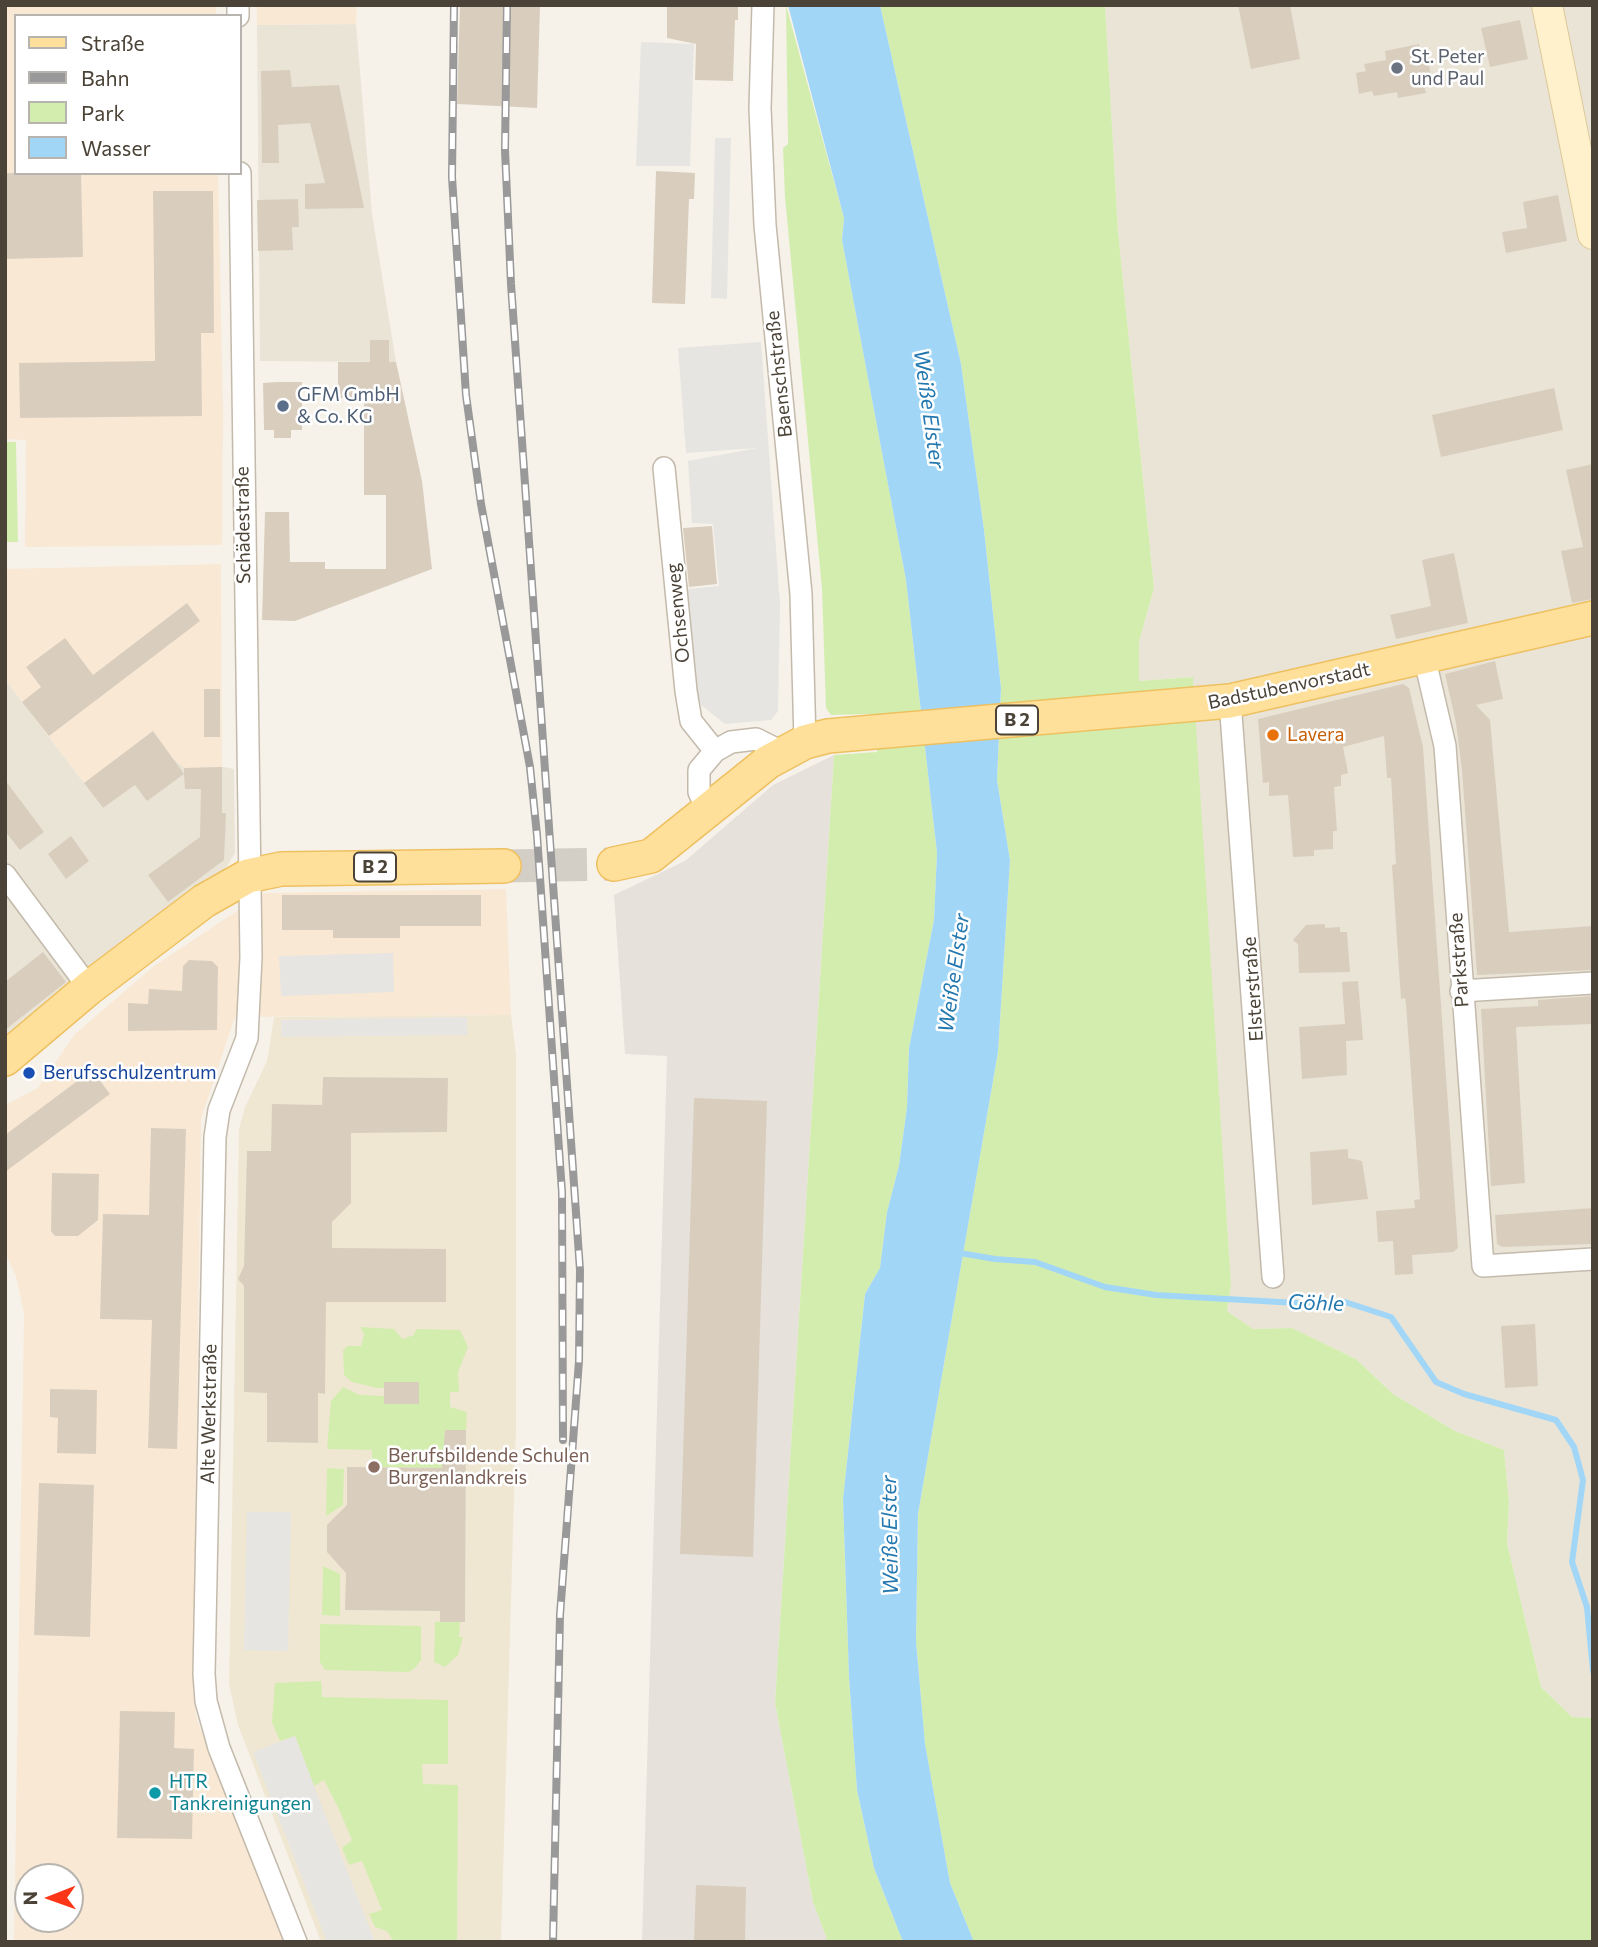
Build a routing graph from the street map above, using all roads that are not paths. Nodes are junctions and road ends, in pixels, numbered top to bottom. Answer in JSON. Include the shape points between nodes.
{"nodes":[{"id":1,"x":763,"y":5,"type":"edge"},
{"id":2,"x":1547,"y":5,"type":"edge"},
{"id":3,"x":240,"y":175,"type":"edge"},
{"id":4,"x":1593,"y":234,"type":"edge"},
{"id":5,"x":664,"y":468,"type":"dead end"},
{"id":6,"x":1593,"y":618,"type":"edge"},
{"id":7,"x":1424,"y":656,"type":"junction"},
{"id":8,"x":1230,"y":701,"type":"junction"},
{"id":9,"x":794,"y":747,"type":"junction"},
{"id":10,"x":715,"y":751,"type":"junction"},
{"id":11,"x":708,"y":811,"type":"junction"},
{"id":12,"x":614,"y":864,"type":"tunnel mouth"},
{"id":13,"x":504,"y":866,"type":"tunnel mouth"},
{"id":14,"x":5,"y":875,"type":"edge"},
{"id":15,"x":248,"y":876,"type":"junction"},
{"id":16,"x":1593,"y":983,"type":"edge"},
{"id":17,"x":89,"y":988,"type":"junction"},
{"id":18,"x":1461,"y":992,"type":"junction"},
{"id":19,"x":5,"y":1059,"type":"edge"},
{"id":20,"x":1593,"y":1259,"type":"edge"},
{"id":21,"x":1273,"y":1277,"type":"dead end"},
{"id":22,"x":296,"y":1942,"type":"edge"}],
"edges":[{"from":1,"to":9,"type":"street","name":"Baenschstraße","via":[[760,108],[765,225],[802,594]]},
{"from":2,"to":4,"type":"street"},
{"from":3,"to":15,"type":"street","name":"Schädestraße"},
{"from":5,"to":10,"type":"street","name":"Ochsenweg","via":[[691,721]]},
{"from":6,"to":7,"type":"main road","name":"Badstubenvorstadt","number":"B 2"},
{"from":7,"to":8,"type":"main road","name":"Badstubenvorstadt","number":"B 2"},
{"from":7,"to":18,"type":"street","name":"Parkstraße","via":[[1445,746]]},
{"from":8,"to":9,"type":"main road","name":"Badstubenvorstadt","number":"B 2","via":[[856,733]]},
{"from":8,"to":21,"type":"street","name":"Elsterstraße"},
{"from":9,"to":10,"type":"street","via":[[757,739],[731,742]]},
{"from":9,"to":11,"type":"main road","number":"B 2"},
{"from":10,"to":11,"type":"street","via":[[699,770],[699,792]]},
{"from":11,"to":12,"type":"main road","number":"B 2","via":[[651,856]]},
{"from":13,"to":15,"type":"main road","number":"B 2","via":[[281,869]]},
{"from":14,"to":17,"type":"street"},
{"from":15,"to":17,"type":"main road","number":"B 2","via":[[204,901]]},
{"from":15,"to":22,"type":"street","name":"Alte Werkstraße","via":[[248,1027],[243,1053],[219,1110],[215,1137],[204,1674],[219,1748]]},
{"from":16,"to":18,"type":"street"},
{"from":17,"to":19,"type":"main road","number":"B 2"},
{"from":18,"to":20,"type":"street","name":"Parkstraße","via":[[1483,1266]]}]}
